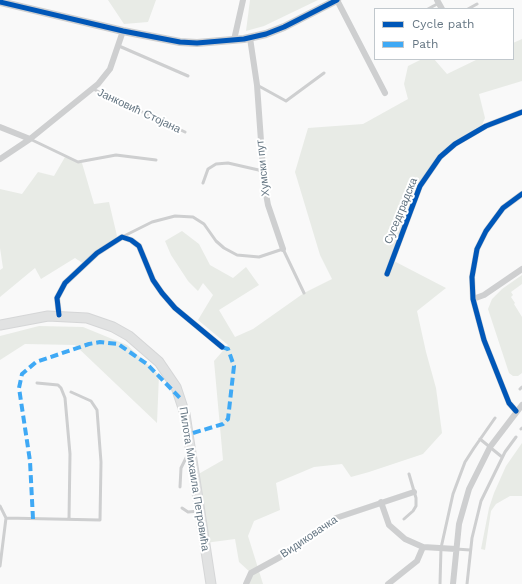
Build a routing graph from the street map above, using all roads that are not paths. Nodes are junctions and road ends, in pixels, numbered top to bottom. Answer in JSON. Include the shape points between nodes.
{"nodes":[{"id":1,"x":243,"y":0,"type":"edge"},
{"id":2,"x":337,"y":0,"type":"edge"},
{"id":3,"x":438,"y":1,"type":"edge"},
{"id":4,"x":0,"y":2,"type":"edge"},
{"id":5,"x":477,"y":4,"type":"dead end"},
{"id":6,"x":429,"y":8,"type":"edge"},
{"id":7,"x":470,"y":8,"type":"edge"},
{"id":8,"x":123,"y":31,"type":"junction"},
{"id":9,"x":250,"y":38,"type":"junction"},
{"id":10,"x":234,"y":40,"type":"junction"},
{"id":11,"x":119,"y":46,"type":"junction"},
{"id":12,"x":324,"y":73,"type":"dead end"},
{"id":13,"x":188,"y":76,"type":"dead end"},
{"id":14,"x":257,"y":85,"type":"junction"},
{"id":15,"x":93,"y":89,"type":"junction"},
{"id":16,"x":385,"y":93,"type":"dead end"},
{"id":17,"x":522,"y":112,"type":"edge"},
{"id":18,"x":0,"y":127,"type":"edge"},
{"id":19,"x":185,"y":132,"type":"dead end"},
{"id":20,"x":30,"y":139,"type":"junction"},
{"id":21,"x":0,"y":159,"type":"edge"},
{"id":22,"x":156,"y":160,"type":"dead end"},
{"id":23,"x":262,"y":171,"type":"junction"},
{"id":24,"x":204,"y":183,"type":"dead end"},
{"id":25,"x":522,"y":194,"type":"edge"},
{"id":26,"x":122,"y":237,"type":"junction"},
{"id":27,"x":283,"y":249,"type":"junction"},
{"id":28,"x":522,"y":269,"type":"edge"},
{"id":29,"x":387,"y":274,"type":"dead end"},
{"id":30,"x":304,"y":293,"type":"dead end"},
{"id":31,"x":473,"y":298,"type":"junction"},
{"id":32,"x":59,"y":315,"type":"junction"},
{"id":33,"x":0,"y":325,"type":"edge"},
{"id":34,"x":222,"y":347,"type":"dead end"},
{"id":35,"x":37,"y":384,"type":"dead end"},
{"id":36,"x":71,"y":392,"type":"dead end"},
{"id":37,"x":522,"y":405,"type":"edge"},
{"id":38,"x":516,"y":411,"type":"junction"},
{"id":39,"x":496,"y":418,"type":"dead end"},
{"id":40,"x":516,"y":437,"type":"dead end"},
{"id":41,"x":480,"y":439,"type":"junction"},
{"id":42,"x":490,"y":447,"type":"junction"},
{"id":43,"x":190,"y":449,"type":"junction"},
{"id":44,"x":502,"y":457,"type":"junction"},
{"id":45,"x":409,"y":474,"type":"dead end"},
{"id":46,"x":180,"y":487,"type":"dead end"},
{"id":47,"x":414,"y":492,"type":"junction"},
{"id":48,"x":381,"y":502,"type":"junction"},
{"id":49,"x":0,"y":506,"type":"edge"},
{"id":50,"x":182,"y":508,"type":"dead end"},
{"id":51,"x":200,"y":511,"type":"junction"},
{"id":52,"x":6,"y":518,"type":"junction"},
{"id":53,"x":69,"y":519,"type":"junction"},
{"id":54,"x":404,"y":519,"type":"dead end"},
{"id":55,"x":423,"y":546,"type":"junction"},
{"id":56,"x":441,"y":548,"type":"junction"},
{"id":57,"x":456,"y":549,"type":"junction"},
{"id":58,"x":470,"y":550,"type":"junction"},
{"id":59,"x":0,"y":566,"type":"edge"},
{"id":60,"x":211,"y":584,"type":"edge"},
{"id":61,"x":246,"y":584,"type":"edge"},
{"id":62,"x":388,"y":584,"type":"edge"},
{"id":63,"x":440,"y":584,"type":"edge"},
{"id":64,"x":453,"y":584,"type":"edge"},
{"id":65,"x":467,"y":584,"type":"edge"}],
"edges":[{"from":1,"to":10,"type":"street"},
{"from":2,"to":9,"type":"street","via":[[284,27]]},
{"from":2,"to":16,"type":"street"},
{"from":3,"to":6,"type":"lane"},
{"from":4,"to":8,"type":"street"},
{"from":5,"to":7,"type":"lane"},
{"from":8,"to":10,"type":"street","via":[[180,42]]},
{"from":8,"to":11,"type":"street","name":"Јанковић Стојана"},
{"from":9,"to":10,"type":"street"},
{"from":9,"to":14,"type":"street","name":"Хумски пут"},
{"from":11,"to":13,"type":"lane"},
{"from":11,"to":15,"type":"street","name":"Јанковић Стојана","via":[[110,69]]},
{"from":12,"to":14,"type":"lane","via":[[286,101]]},
{"from":14,"to":23,"type":"street","name":"Хумски пут"},
{"from":15,"to":19,"type":"lane","name":"Јанковић Стојана"},
{"from":15,"to":20,"type":"street","name":"Јанковић Стојана"},
{"from":17,"to":29,"type":"street","name":"Суседградска","via":[[486,126],[455,144],[440,157],[420,186]]},
{"from":18,"to":20,"type":"street"},
{"from":20,"to":21,"type":"street","name":"Јанковић Стојана"},
{"from":20,"to":22,"type":"lane","via":[[78,162],[116,155]]},
{"from":23,"to":24,"type":"lane","via":[[228,163],[216,164],[208,169]]},
{"from":23,"to":27,"type":"street","name":"Хумски пут","via":[[268,205]]},
{"from":25,"to":31,"type":"street","via":[[503,208],[481,240],[472,272]]},
{"from":26,"to":27,"type":"lane","via":[[152,222],[175,216],[190,216],[202,222],[216,241],[237,255],[259,257]]},
{"from":26,"to":32,"type":"street","via":[[97,254],[65,283],[58,298]]},
{"from":26,"to":34,"type":"street","via":[[138,244],[153,280],[166,298]]},
{"from":27,"to":30,"type":"lane","name":"Хумски пут"},
{"from":28,"to":31,"type":"street","via":[[484,295]]},
{"from":31,"to":38,"type":"street","via":[[477,320],[490,356],[509,403]]},
{"from":32,"to":33,"type":"main road","name":"Пилота Михаила Петровића"},
{"from":32,"to":43,"type":"main road","name":"Пилота Михаила Петровића","via":[[87,318],[113,327],[135,340],[153,356],[179,394]]},
{"from":35,"to":53,"type":"lane","via":[[58,385],[66,398],[70,454]]},
{"from":36,"to":53,"type":"lane","via":[[91,400],[97,410],[101,462],[100,520]]},
{"from":37,"to":38,"type":"street"},
{"from":38,"to":42,"type":"street"},
{"from":39,"to":41,"type":"lane"},
{"from":40,"to":44,"type":"lane"},
{"from":41,"to":42,"type":"lane"},
{"from":41,"to":56,"type":"lane","via":[[457,483]]},
{"from":42,"to":44,"type":"lane"},
{"from":42,"to":57,"type":"street","via":[[474,476],[465,500]]},
{"from":43,"to":46,"type":"lane","via":[[181,468]]},
{"from":43,"to":51,"type":"main road","name":"Пилота Михаила Петровића"},
{"from":44,"to":58,"type":"lane","via":[[481,501]]},
{"from":45,"to":47,"type":"lane"},
{"from":47,"to":48,"type":"street","name":"Видиковачка"},
{"from":47,"to":54,"type":"lane","via":[[416,506]]},
{"from":48,"to":55,"type":"street","via":[[394,531],[410,542]]},
{"from":48,"to":61,"type":"street","name":"Видиковачка","via":[[333,519],[293,550],[251,573]]},
{"from":49,"to":52,"type":"lane"},
{"from":50,"to":51,"type":"lane","via":[[188,512]]},
{"from":51,"to":60,"type":"main road","name":"Пилота Михаила Петровића"},
{"from":52,"to":53,"type":"lane"},
{"from":52,"to":59,"type":"lane"},
{"from":55,"to":56,"type":"street"},
{"from":55,"to":62,"type":"street","via":[[417,561]]},
{"from":56,"to":57,"type":"street"},
{"from":56,"to":63,"type":"lane"},
{"from":57,"to":58,"type":"lane"},
{"from":57,"to":64,"type":"street"},
{"from":58,"to":65,"type":"lane"}]}
